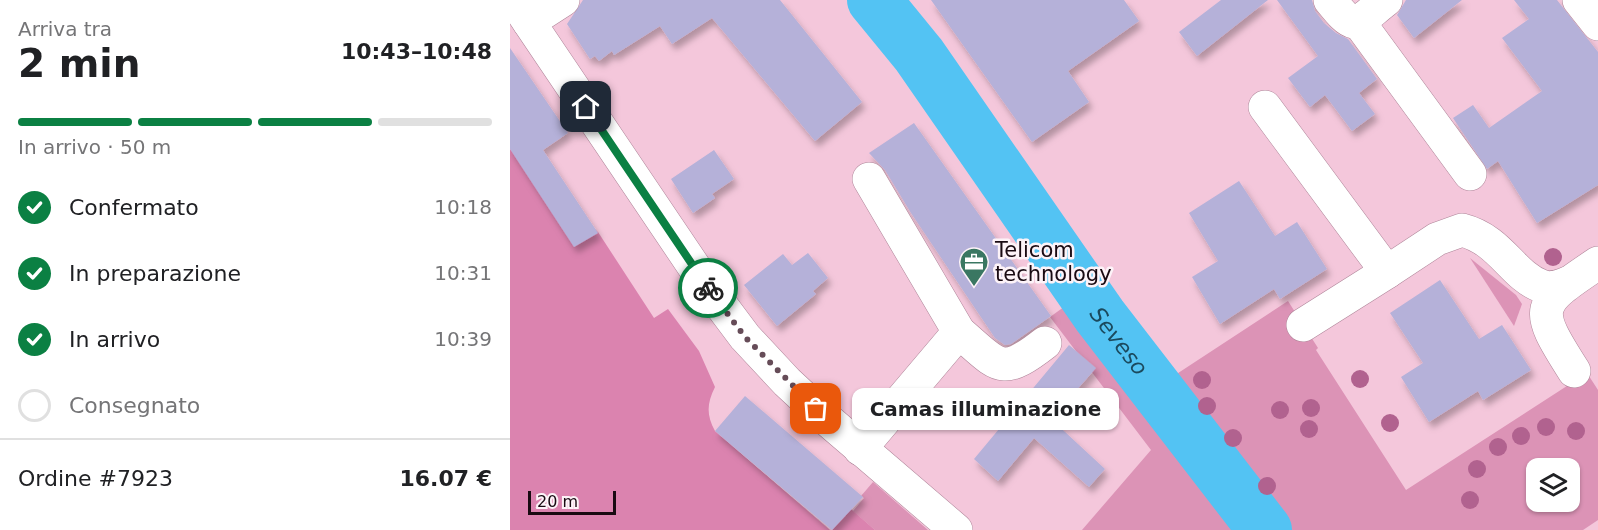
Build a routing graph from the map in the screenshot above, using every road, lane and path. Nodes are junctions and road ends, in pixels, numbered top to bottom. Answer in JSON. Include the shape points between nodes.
{"nodes":[{"id":1,"x":563,"y":0,"type":"edge"},
{"id":2,"x":1330,"y":0,"type":"edge"},
{"id":3,"x":1386,"y":0,"type":"edge"},
{"id":4,"x":521,"y":11,"type":"edge"},
{"id":5,"x":1358,"y":21,"type":"junction"},
{"id":6,"x":1265,"y":107,"type":"dead end"},
{"id":7,"x":1470,"y":174,"type":"dead end"},
{"id":8,"x":869,"y":179,"type":"dead end"},
{"id":9,"x":1598,"y":263,"type":"edge"},
{"id":10,"x":1387,"y":272,"type":"junction"},
{"id":11,"x":1568,"y":283,"type":"junction"},
{"id":12,"x":1303,"y":325,"type":"dead end"},
{"id":13,"x":959,"y":332,"type":"junction"},
{"id":14,"x":1045,"y":343,"type":"dead end"},
{"id":15,"x":1574,"y":371,"type":"dead end"},
{"id":16,"x":860,"y":449,"type":"junction"},
{"id":17,"x":956,"y":530,"type":"edge"}],
"edges":[{"from":1,"to":4,"type":"main road"},
{"from":2,"to":5,"type":"main road","via":[[1346,20]]},
{"from":3,"to":5,"type":"main road"},
{"from":4,"to":16,"type":"main road","via":[[745,337]]},
{"from":5,"to":7,"type":"main road"},
{"from":6,"to":10,"type":"main road"},
{"from":8,"to":13,"type":"main road"},
{"from":9,"to":11,"type":"main road"},
{"from":10,"to":11,"type":"main road","via":[[1437,239],[1462,230],[1488,240],[1541,286],[1555,288]]},
{"from":10,"to":12,"type":"main road"},
{"from":11,"to":15,"type":"main road","via":[[1552,295],[1545,314],[1552,337]]},
{"from":13,"to":14,"type":"main road","via":[[1003,366],[1015,364]]},
{"from":13,"to":16,"type":"main road"},
{"from":16,"to":17,"type":"main road"}]}
